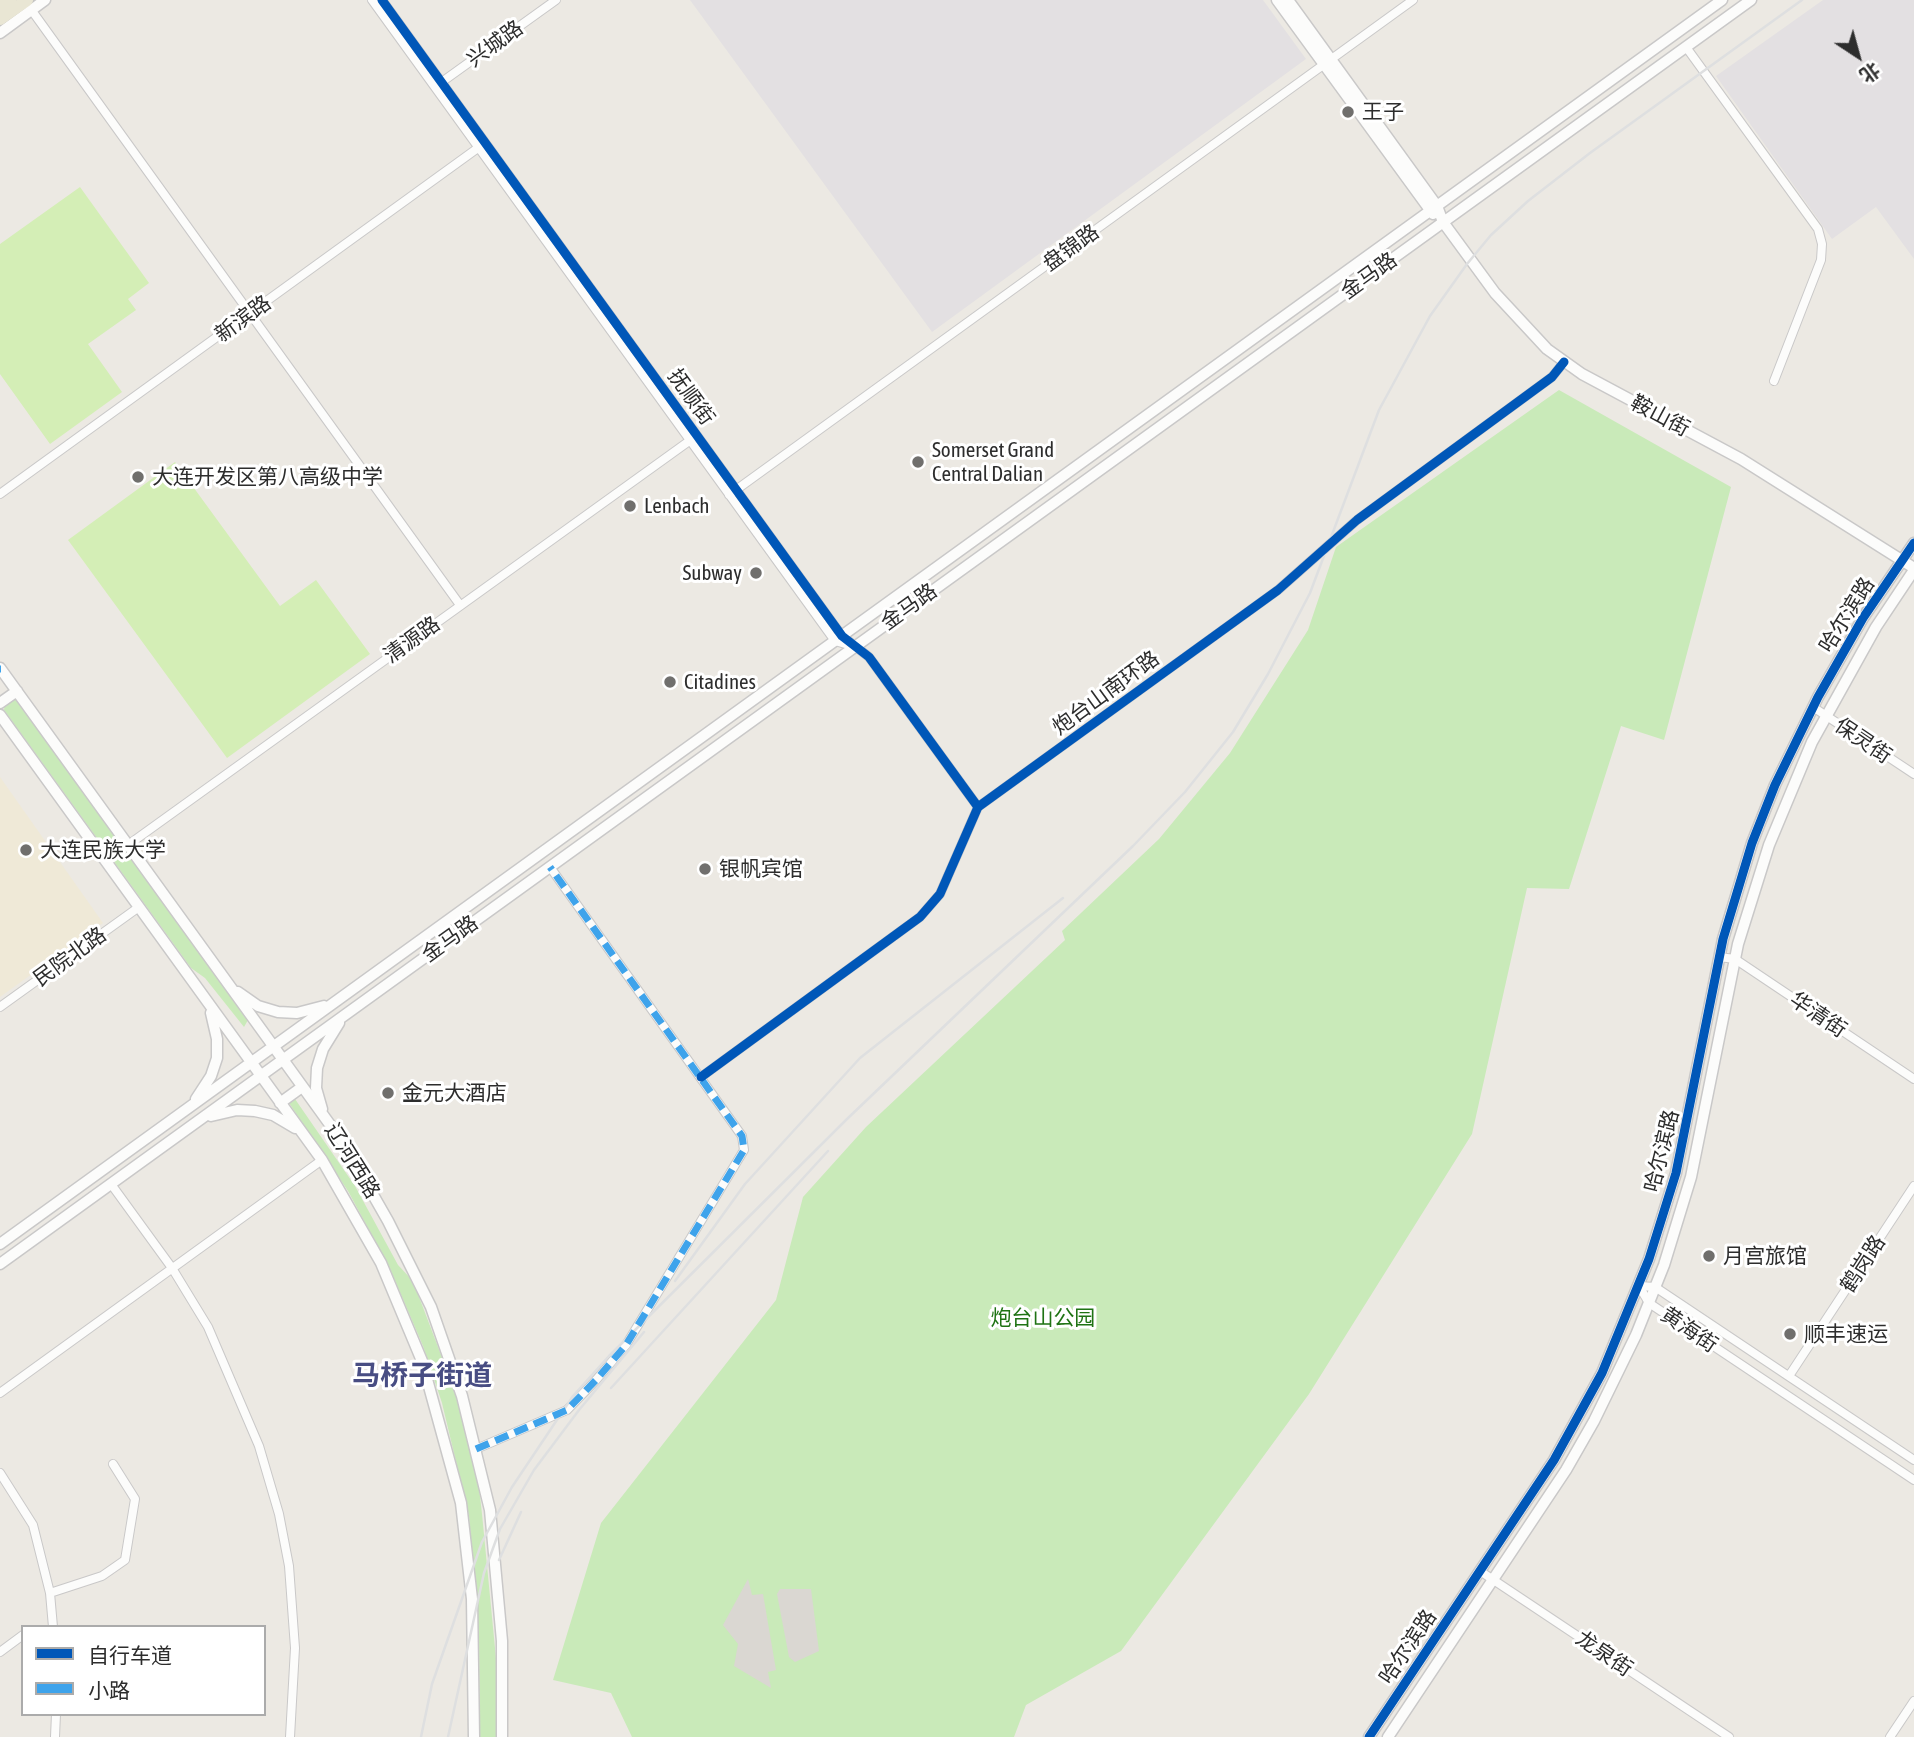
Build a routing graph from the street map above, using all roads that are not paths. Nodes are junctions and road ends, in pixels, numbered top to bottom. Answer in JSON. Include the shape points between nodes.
{"nodes":[{"id":1,"x":10,"y":0,"type":"edge"},
{"id":2,"x":45,"y":0,"type":"edge"},
{"id":3,"x":372,"y":0,"type":"edge"},
{"id":4,"x":382,"y":0,"type":"edge"},
{"id":5,"x":556,"y":0,"type":"edge"},
{"id":6,"x":1277,"y":0,"type":"edge"},
{"id":7,"x":1288,"y":0,"type":"edge"},
{"id":8,"x":1413,"y":0,"type":"edge"},
{"id":9,"x":1722,"y":0,"type":"edge"},
{"id":10,"x":1751,"y":0,"type":"edge"},
{"id":11,"x":27,"y":3,"type":"edge"},
{"id":12,"x":0,"y":7,"type":"edge"},
{"id":13,"x":0,"y":19,"type":"edge"},
{"id":14,"x":0,"y":33,"type":"edge"},
{"id":15,"x":1686,"y":47,"type":"junction"},
{"id":16,"x":1327,"y":62,"type":"junction"},
{"id":17,"x":438,"y":85,"type":"junction"},
{"id":18,"x":482,"y":145,"type":"junction"},
{"id":19,"x":1433,"y":209,"type":"junction"},
{"id":20,"x":1443,"y":222,"type":"junction"},
{"id":21,"x":250,"y":313,"type":"junction"},
{"id":22,"x":1564,"y":362,"type":"junction"},
{"id":23,"x":1774,"y":381,"type":"dead end"},
{"id":24,"x":693,"y":438,"type":"junction"},
{"id":25,"x":733,"y":492,"type":"junction"},
{"id":26,"x":0,"y":494,"type":"edge"},
{"id":27,"x":1914,"y":543,"type":"edge"},
{"id":28,"x":1902,"y":560,"type":"junction"},
{"id":29,"x":1914,"y":569,"type":"edge"},
{"id":30,"x":460,"y":606,"type":"junction"},
{"id":31,"x":838,"y":639,"type":"junction"},
{"id":32,"x":855,"y":646,"type":"junction"},
{"id":33,"x":0,"y":669,"type":"edge"},
{"id":34,"x":17,"y":691,"type":"junction"},
{"id":35,"x":0,"y":703,"type":"edge"},
{"id":36,"x":1813,"y":707,"type":"junction"},
{"id":37,"x":0,"y":715,"type":"edge"},
{"id":38,"x":1826,"y":716,"type":"junction"},
{"id":39,"x":1914,"y":774,"type":"edge"},
{"id":40,"x":978,"y":807,"type":"junction"},
{"id":41,"x":128,"y":845,"type":"junction"},
{"id":42,"x":550,"y":867,"type":"junction"},
{"id":43,"x":139,"y":907,"type":"junction"},
{"id":44,"x":1719,"y":957,"type":"junction"},
{"id":45,"x":1735,"y":960,"type":"junction"},
{"id":46,"x":228,"y":984,"type":"junction"},
{"id":47,"x":339,"y":999,"type":"junction"},
{"id":48,"x":206,"y":1000,"type":"junction"},
{"id":49,"x":0,"y":1007,"type":"edge"},
{"id":50,"x":349,"y":1012,"type":"junction"},
{"id":51,"x":273,"y":1047,"type":"junction"},
{"id":52,"x":283,"y":1060,"type":"junction"},
{"id":53,"x":251,"y":1063,"type":"junction"},
{"id":54,"x":261,"y":1076,"type":"junction"},
{"id":55,"x":701,"y":1077,"type":"junction"},
{"id":56,"x":1914,"y":1079,"type":"edge"},
{"id":57,"x":302,"y":1087,"type":"junction"},
{"id":58,"x":280,"y":1103,"type":"junction"},
{"id":59,"x":185,"y":1111,"type":"junction"},
{"id":60,"x":327,"y":1121,"type":"junction"},
{"id":61,"x":195,"y":1123,"type":"junction"},
{"id":62,"x":306,"y":1138,"type":"junction"},
{"id":63,"x":322,"y":1160,"type":"junction"},
{"id":64,"x":111,"y":1184,"type":"junction"},
{"id":65,"x":1914,"y":1186,"type":"edge"},
{"id":66,"x":0,"y":1244,"type":"edge"},
{"id":67,"x":0,"y":1264,"type":"edge"},
{"id":68,"x":172,"y":1268,"type":"junction"},
{"id":69,"x":1639,"y":1286,"type":"junction"},
{"id":70,"x":1655,"y":1287,"type":"junction"},
{"id":71,"x":1649,"y":1303,"type":"junction"},
{"id":72,"x":1789,"y":1376,"type":"junction"},
{"id":73,"x":0,"y":1393,"type":"edge"},
{"id":74,"x":477,"y":1448,"type":"junction"},
{"id":75,"x":1914,"y":1460,"type":"edge"},
{"id":76,"x":113,"y":1464,"type":"dead end"},
{"id":77,"x":0,"y":1473,"type":"edge"},
{"id":78,"x":1914,"y":1480,"type":"edge"},
{"id":79,"x":1480,"y":1571,"type":"junction"},
{"id":80,"x":1493,"y":1580,"type":"junction"},
{"id":81,"x":50,"y":1593,"type":"junction"},
{"id":82,"x":54,"y":1625,"type":"edge"},
{"id":83,"x":21,"y":1636,"type":"edge"},
{"id":84,"x":0,"y":1651,"type":"edge"},
{"id":85,"x":1914,"y":1702,"type":"edge"},
{"id":86,"x":56,"y":1716,"type":"edge"},
{"id":87,"x":55,"y":1737,"type":"edge"},
{"id":88,"x":290,"y":1737,"type":"edge"},
{"id":89,"x":474,"y":1737,"type":"edge"},
{"id":90,"x":502,"y":1737,"type":"edge"},
{"id":91,"x":1369,"y":1737,"type":"edge"},
{"id":92,"x":1388,"y":1737,"type":"edge"},
{"id":93,"x":1729,"y":1737,"type":"edge"},
{"id":94,"x":1890,"y":1737,"type":"edge"}],
"edges":[{"from":1,"to":12,"type":"main road"},
{"from":2,"to":11,"type":"main road"},
{"from":3,"to":17,"type":"street","name":"抚顺街"},
{"from":4,"to":17,"type":"street","name":"抚顺街"},
{"from":5,"to":17,"type":"street","name":"兴城路"},
{"from":6,"to":16,"type":"main road","name":"鞍山街"},
{"from":7,"to":16,"type":"main road","name":"鞍山街"},
{"from":8,"to":16,"type":"street","name":"盘锦路"},
{"from":9,"to":19,"type":"main road","name":"金马路"},
{"from":10,"to":15,"type":"main road","name":"金马路"},
{"from":11,"to":13,"type":"main road"},
{"from":11,"to":14,"type":"main road"},
{"from":11,"to":21,"type":"street"},
{"from":15,"to":20,"type":"main road","name":"金马路"},
{"from":15,"to":23,"type":"street","via":[[1818,229],[1822,244],[1821,260]]},
{"from":16,"to":19,"type":"main road","name":"鞍山街"},
{"from":16,"to":25,"type":"street","name":"盘锦路"},
{"from":17,"to":18,"type":"street","name":"抚顺街"},
{"from":18,"to":21,"type":"street","name":"新滨路"},
{"from":18,"to":24,"type":"street","name":"抚顺街"},
{"from":19,"to":20,"type":"main road","name":"鞍山街"},
{"from":19,"to":31,"type":"main road","name":"金马路"},
{"from":20,"to":22,"type":"main road","name":"鞍山街","via":[[1517,319]]},
{"from":20,"to":32,"type":"main road","name":"金马路"},
{"from":21,"to":26,"type":"street","name":"新滨路"},
{"from":21,"to":30,"type":"street"},
{"from":22,"to":28,"type":"main road","name":"鞍山街","via":[[1741,459]]},
{"from":22,"to":40,"type":"street","name":"炮台山南环路","via":[[1552,377],[1357,520],[1278,590]]},
{"from":24,"to":25,"type":"street","name":"抚顺街"},
{"from":24,"to":30,"type":"street","name":"清源路"},
{"from":25,"to":31,"type":"street","name":"抚顺街"},
{"from":27,"to":28,"type":"main road","name":"哈尔滨路"},
{"from":28,"to":29,"type":"main road","name":"鞍山街"},
{"from":28,"to":36,"type":"main road","name":"哈尔滨路"},
{"from":29,"to":38,"type":"main road","name":"哈尔滨路"},
{"from":30,"to":41,"type":"street","name":"清源路"},
{"from":31,"to":32,"type":"street","name":"抚顺街"},
{"from":31,"to":47,"type":"main road","name":"金马路"},
{"from":32,"to":40,"type":"street","name":"抚顺街","via":[[869,657]]},
{"from":32,"to":42,"type":"main road","name":"金马路"},
{"from":33,"to":34,"type":"main road","name":"辽河西路"},
{"from":34,"to":35,"type":"main road"},
{"from":34,"to":41,"type":"main road","name":"辽河西路"},
{"from":36,"to":38,"type":"street","name":"保灵街"},
{"from":36,"to":44,"type":"main road","name":"哈尔滨路","via":[[1752,843]]},
{"from":37,"to":43,"type":"main road","name":"辽河西路"},
{"from":38,"to":39,"type":"street","name":"保灵街"},
{"from":38,"to":45,"type":"main road","name":"哈尔滨路","via":[[1789,791]]},
{"from":40,"to":55,"type":"street","via":[[940,894],[920,918]]},
{"from":41,"to":46,"type":"main road","name":"辽河西路"},
{"from":42,"to":50,"type":"main road","name":"金马路"},
{"from":42,"to":55,"type":"street"},
{"from":43,"to":48,"type":"main road","name":"辽河西路"},
{"from":43,"to":49,"type":"street","name":"民院北路"},
{"from":44,"to":45,"type":"street","name":"华清街"},
{"from":44,"to":69,"type":"main road","name":"哈尔滨路","via":[[1682,1148]]},
{"from":45,"to":56,"type":"street","name":"华清街"},
{"from":45,"to":70,"type":"main road","name":"哈尔滨路","via":[[1694,1164]]},
{"from":46,"to":47,"type":"main road","via":[[258,1006],[278,1012],[317,1009]]},
{"from":46,"to":51,"type":"main road","name":"辽河西路"},
{"from":47,"to":51,"type":"main road","name":"金马路"},
{"from":48,"to":53,"type":"main road","name":"辽河西路"},
{"from":48,"to":59,"type":"main road","via":[[217,1058],[201,1093]]},
{"from":50,"to":52,"type":"main road","name":"金马路"},
{"from":50,"to":60,"type":"main road","via":[[333,1031],[317,1068],[319,1103]]},
{"from":51,"to":52,"type":"main road","name":"辽河西路"},
{"from":51,"to":53,"type":"main road","name":"金马路"},
{"from":52,"to":54,"type":"main road","name":"金马路"},
{"from":52,"to":57,"type":"main road","name":"辽河西路"},
{"from":53,"to":54,"type":"main road","name":"辽河西路"},
{"from":53,"to":59,"type":"main road","name":"金马路"},
{"from":54,"to":58,"type":"main road","name":"辽河西路"},
{"from":54,"to":61,"type":"main road","name":"金马路"},
{"from":55,"to":74,"type":"street","via":[[742,1136],[744,1150],[705,1215],[626,1345],[567,1410]]},
{"from":57,"to":58,"type":"main road"},
{"from":57,"to":60,"type":"main road","name":"辽河西路"},
{"from":58,"to":62,"type":"main road","name":"辽河西路"},
{"from":59,"to":66,"type":"main road","name":"金马路"},
{"from":60,"to":74,"type":"main road","name":"辽河西路","via":[[367,1182],[431,1307]]},
{"from":61,"to":62,"type":"main road","via":[[237,1110],[255,1111],[281,1119]]},
{"from":61,"to":64,"type":"main road","name":"金马路"},
{"from":62,"to":63,"type":"main road","name":"辽河西路"},
{"from":63,"to":68,"type":"street"},
{"from":63,"to":89,"type":"main road","name":"辽河西路","via":[[381,1264],[405,1317],[451,1457],[465,1525],[472,1600]]},
{"from":64,"to":67,"type":"main road","name":"金马路"},
{"from":64,"to":68,"type":"street"},
{"from":65,"to":72,"type":"street","name":"鹤岗路"},
{"from":68,"to":73,"type":"street"},
{"from":68,"to":88,"type":"street","via":[[236,1385],[279,1514],[289,1566],[295,1648]]},
{"from":69,"to":70,"type":"street","name":"黄海街"},
{"from":69,"to":71,"type":"street","name":"黄海街"},
{"from":69,"to":79,"type":"main road","name":"哈尔滨路","via":[[1581,1413]]},
{"from":70,"to":71,"type":"main road","name":"哈尔滨路"},
{"from":70,"to":72,"type":"street","name":"黄海街"},
{"from":71,"to":78,"type":"street","name":"黄海街"},
{"from":71,"to":80,"type":"main road","name":"哈尔滨路","via":[[1594,1422]]},
{"from":72,"to":75,"type":"street","name":"黄海街"},
{"from":74,"to":90,"type":"main road","name":"辽河西路","via":[[497,1572]]},
{"from":76,"to":81,"type":"street","via":[[135,1499],[125,1560],[102,1576]]},
{"from":77,"to":81,"type":"street","via":[[33,1525]]},
{"from":79,"to":80,"type":"street","name":"龙泉街"},
{"from":79,"to":91,"type":"main road","name":"哈尔滨路"},
{"from":80,"to":92,"type":"main road","name":"哈尔滨路"},
{"from":80,"to":93,"type":"street","name":"龙泉街"},
{"from":81,"to":82,"type":"street"},
{"from":83,"to":84,"type":"street"},
{"from":85,"to":94,"type":"street"},
{"from":86,"to":87,"type":"street"}]}
